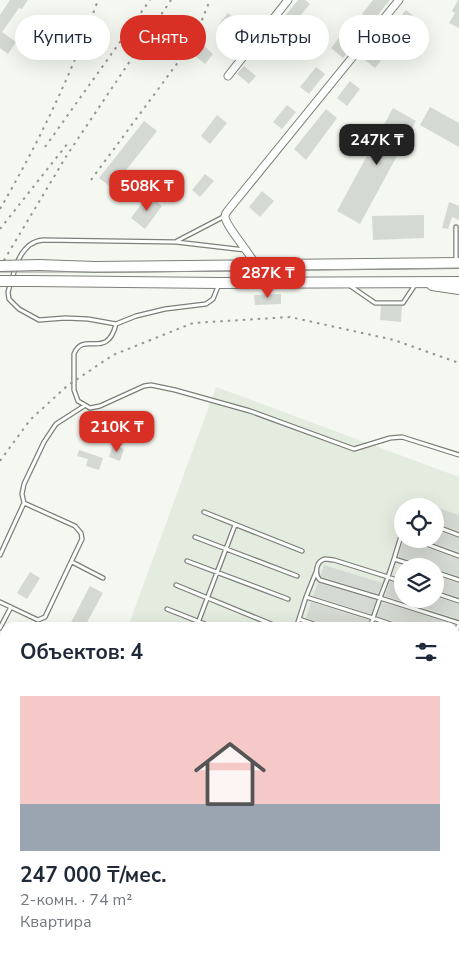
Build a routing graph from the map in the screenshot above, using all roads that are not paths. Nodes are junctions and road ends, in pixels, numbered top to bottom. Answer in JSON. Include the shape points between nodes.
{"nodes":[{"id":1,"x":288,"y":0,"type":"edge"},
{"id":2,"x":399,"y":0,"type":"edge"},
{"id":3,"x":228,"y":76,"type":"dead end"},
{"id":4,"x":225,"y":216,"type":"junction"},
{"id":5,"x":456,"y":227,"type":"dead end"},
{"id":6,"x":176,"y":242,"type":"junction"},
{"id":7,"x":247,"y":250,"type":"junction"},
{"id":8,"x":457,"y":263,"type":"edge"},
{"id":9,"x":255,"y":264,"type":"junction"},
{"id":10,"x":0,"y":266,"type":"edge"},
{"id":11,"x":0,"y":281,"type":"edge"},
{"id":12,"x":344,"y":282,"type":"junction"},
{"id":13,"x":417,"y":282,"type":"junction"},
{"id":14,"x":459,"y":282,"type":"edge"},
{"id":15,"x":219,"y":283,"type":"junction"},
{"id":16,"x":459,"y":289,"type":"edge"},
{"id":17,"x":116,"y":324,"type":"junction"},
{"id":18,"x":105,"y":336,"type":"dead end"},
{"id":19,"x":110,"y":340,"type":"junction"},
{"id":20,"x":84,"y":406,"type":"junction"},
{"id":21,"x":459,"y":455,"type":"edge"},
{"id":22,"x":24,"y":503,"type":"junction"},
{"id":23,"x":204,"y":512,"type":"dead end"},
{"id":24,"x":235,"y":525,"type":"junction"},
{"id":25,"x":444,"y":529,"type":"edge"},
{"id":26,"x":459,"y":534,"type":"edge"},
{"id":27,"x":195,"y":537,"type":"dead end"},
{"id":28,"x":226,"y":548,"type":"junction"},
{"id":29,"x":437,"y":548,"type":"edge"},
{"id":30,"x":302,"y":551,"type":"dead end"},
{"id":31,"x":0,"y":555,"type":"edge"},
{"id":32,"x":459,"y":556,"type":"edge"},
{"id":33,"x":394,"y":559,"type":"edge"},
{"id":34,"x":187,"y":561,"type":"dead end"},
{"id":35,"x":72,"y":562,"type":"junction"},
{"id":36,"x":217,"y":572,"type":"junction"},
{"id":37,"x":316,"y":572,"type":"junction"},
{"id":38,"x":444,"y":575,"type":"edge"},
{"id":39,"x":297,"y":576,"type":"dead end"},
{"id":40,"x":388,"y":577,"type":"junction"},
{"id":41,"x":103,"y":578,"type":"dead end"},
{"id":42,"x":394,"y":579,"type":"edge"},
{"id":43,"x":459,"y":580,"type":"edge"},
{"id":44,"x":176,"y":585,"type":"dead end"},
{"id":45,"x":444,"y":596,"type":"edge"},
{"id":46,"x":207,"y":598,"type":"junction"},
{"id":47,"x":306,"y":598,"type":"junction"},
{"id":48,"x":380,"y":598,"type":"junction"},
{"id":49,"x":288,"y":599,"type":"dead end"},
{"id":50,"x":459,"y":601,"type":"edge"},
{"id":51,"x":0,"y":602,"type":"edge"},
{"id":52,"x":11,"y":607,"type":"junction"},
{"id":53,"x":167,"y":610,"type":"dead end"},
{"id":54,"x":373,"y":618,"type":"junction"},
{"id":55,"x":299,"y":619,"type":"junction"},
{"id":56,"x":198,"y":621,"type":"joint"},
{"id":57,"x":3,"y":622,"type":"edge"},
{"id":58,"x":266,"y":622,"type":"edge"},
{"id":59,"x":298,"y":622,"type":"edge"},
{"id":60,"x":308,"y":622,"type":"edge"},
{"id":61,"x":372,"y":622,"type":"edge"},
{"id":62,"x":385,"y":622,"type":"edge"},
{"id":63,"x":456,"y":622,"type":"edge"}],
"edges":[{"from":1,"to":3,"type":"street"},
{"from":2,"to":4,"type":"street"},
{"from":4,"to":6,"type":"lane"},
{"from":4,"to":7,"type":"street","via":[[228,227]]},
{"from":5,"to":8,"type":"lane"},
{"from":6,"to":7,"type":"lane"},
{"from":6,"to":17,"type":"lane","via":[[43,240],[35,241],[22,254],[8,292],[9,299],[19,309],[40,320],[88,319]]},
{"from":7,"to":9,"type":"street"},
{"from":8,"to":9,"type":"main road"},
{"from":9,"to":10,"type":"main road","bridge":true},
{"from":11,"to":15,"type":"main road","bridge":true},
{"from":12,"to":13,"type":"main road"},
{"from":12,"to":13,"type":"lane","via":[[375,303],[403,304]]},
{"from":12,"to":15,"type":"main road"},
{"from":13,"to":14,"type":"main road"},
{"from":13,"to":16,"type":"main road"},
{"from":15,"to":17,"type":"lane","via":[[213,299],[206,304],[165,309]]},
{"from":17,"to":19,"type":"lane"},
{"from":18,"to":19,"type":"lane"},
{"from":19,"to":20,"type":"lane","via":[[103,344],[81,344],[76,348],[74,390]]},
{"from":20,"to":21,"type":"lane","via":[[100,406],[152,385],[250,411],[354,449],[402,437]]},
{"from":20,"to":22,"type":"lane","via":[[56,424],[44,442],[24,484]]},
{"from":22,"to":31,"type":"lane"},
{"from":22,"to":35,"type":"lane","via":[[75,526],[81,533],[82,539]]},
{"from":23,"to":24,"type":"lane"},
{"from":24,"to":28,"type":"lane"},
{"from":24,"to":30,"type":"lane"},
{"from":25,"to":26,"type":"lane"},
{"from":27,"to":28,"type":"lane"},
{"from":28,"to":36,"type":"lane"},
{"from":28,"to":39,"type":"lane"},
{"from":29,"to":32,"type":"lane"},
{"from":33,"to":40,"type":"lane"},
{"from":34,"to":36,"type":"lane"},
{"from":35,"to":41,"type":"lane"},
{"from":35,"to":52,"type":"lane","via":[[46,617],[38,620]]},
{"from":36,"to":46,"type":"lane"},
{"from":36,"to":49,"type":"lane"},
{"from":37,"to":40,"type":"lane","via":[[319,563],[325,559]]},
{"from":37,"to":47,"type":"lane"},
{"from":37,"to":48,"type":"lane","via":[[320,580]]},
{"from":38,"to":43,"type":"lane"},
{"from":40,"to":42,"type":"lane"},
{"from":40,"to":48,"type":"lane"},
{"from":44,"to":46,"type":"lane"},
{"from":45,"to":50,"type":"lane"},
{"from":46,"to":56,"type":"lane"},
{"from":46,"to":58,"type":"lane"},
{"from":47,"to":54,"type":"lane"},
{"from":47,"to":55,"type":"lane"},
{"from":48,"to":54,"type":"lane"},
{"from":48,"to":63,"type":"lane"},
{"from":51,"to":52,"type":"lane"},
{"from":52,"to":57,"type":"lane"},
{"from":53,"to":56,"type":"lane"},
{"from":54,"to":61,"type":"lane"},
{"from":54,"to":62,"type":"lane"},
{"from":55,"to":59,"type":"lane"},
{"from":55,"to":60,"type":"lane"}]}
